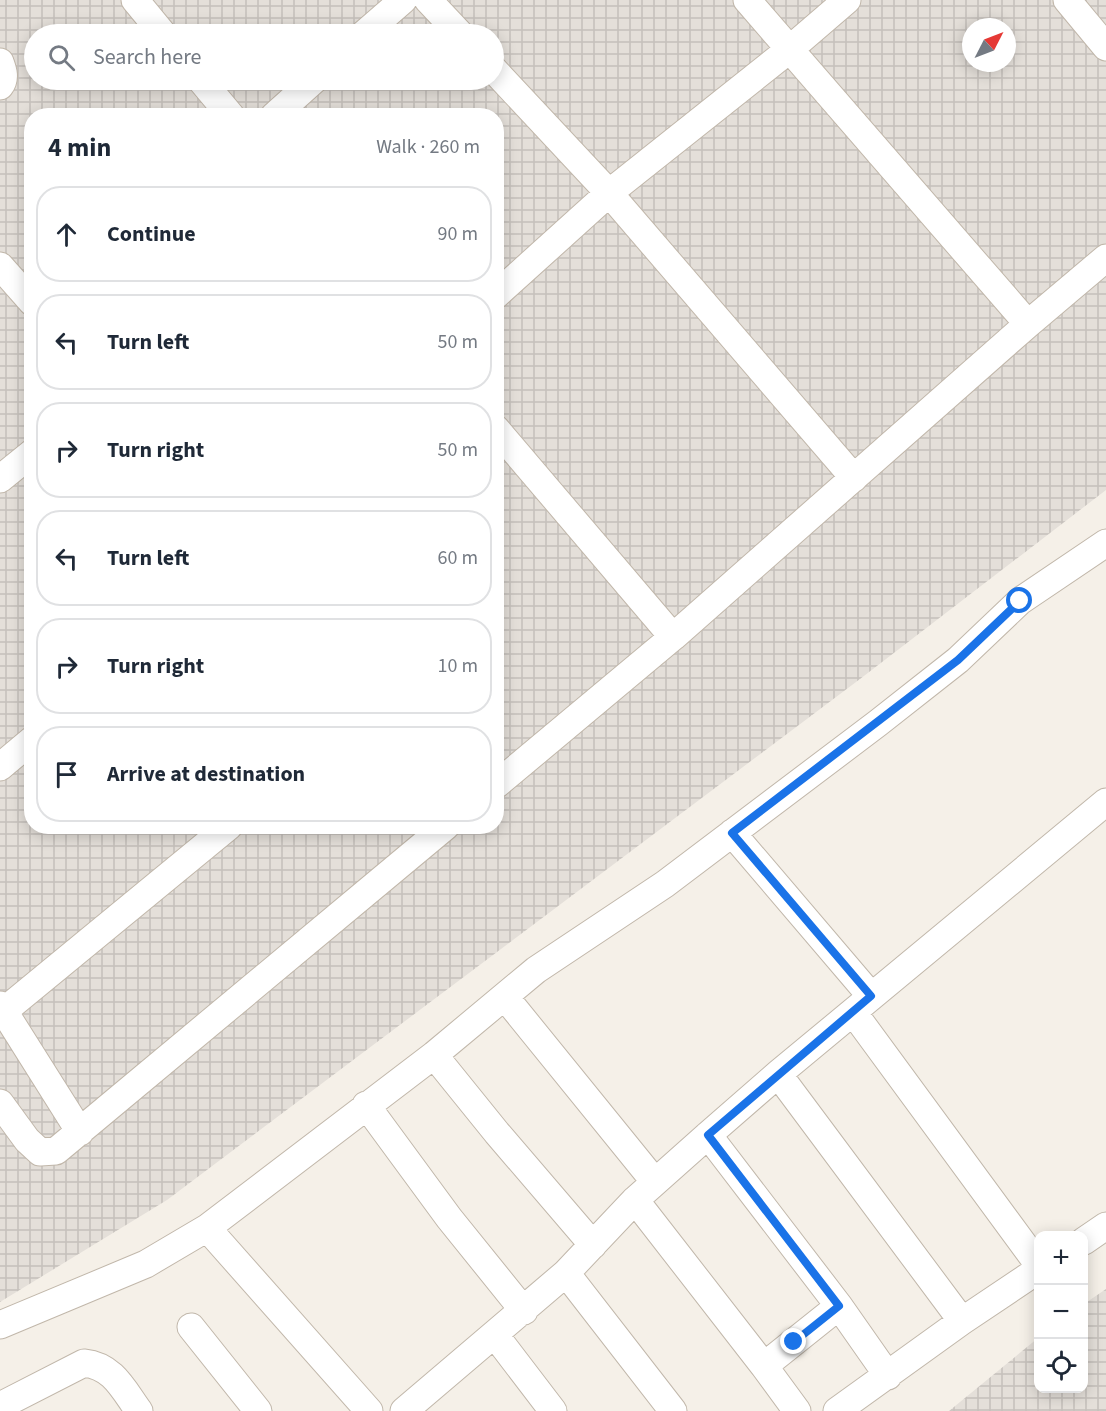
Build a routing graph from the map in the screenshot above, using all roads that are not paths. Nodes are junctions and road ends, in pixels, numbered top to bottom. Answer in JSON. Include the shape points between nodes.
{"nodes":[{"id":1,"x":135,"y":0,"type":"edge"},
{"id":2,"x":403,"y":0,"type":"edge"},
{"id":3,"x":428,"y":0,"type":"edge"},
{"id":4,"x":747,"y":0,"type":"edge"},
{"id":5,"x":847,"y":0,"type":"edge"},
{"id":6,"x":1067,"y":0,"type":"edge"},
{"id":7,"x":155,"y":24,"type":"edge"},
{"id":8,"x":375,"y":24,"type":"edge"},
{"id":9,"x":451,"y":24,"type":"edge"},
{"id":10,"x":1106,"y":47,"type":"edge"},
{"id":11,"x":790,"y":49,"type":"junction"},
{"id":12,"x":0,"y":62,"type":"edge"},
{"id":13,"x":504,"y":81,"type":"edge"},
{"id":14,"x":0,"y":86,"type":"edge"},
{"id":15,"x":209,"y":90,"type":"edge"},
{"id":16,"x":303,"y":90,"type":"edge"},
{"id":17,"x":224,"y":108,"type":"edge"},
{"id":18,"x":283,"y":108,"type":"edge"},
{"id":19,"x":609,"y":193,"type":"junction"},
{"id":20,"x":1106,"y":258,"type":"edge"},
{"id":21,"x":0,"y":266,"type":"edge"},
{"id":22,"x":504,"y":288,"type":"edge"},
{"id":23,"x":24,"y":293,"type":"edge"},
{"id":24,"x":1028,"y":324,"type":"junction"},
{"id":25,"x":504,"y":438,"type":"edge"},
{"id":26,"x":24,"y":460,"type":"edge"},
{"id":27,"x":854,"y":478,"type":"junction"},
{"id":28,"x":0,"y":479,"type":"edge"},
{"id":29,"x":1106,"y":543,"type":"edge"},
{"id":30,"x":674,"y":637,"type":"junction"},
{"id":31,"x":24,"y":747,"type":"edge"},
{"id":32,"x":0,"y":767,"type":"edge"},
{"id":33,"x":504,"y":778,"type":"edge"},
{"id":34,"x":1106,"y":801,"type":"edge"},
{"id":35,"x":732,"y":833,"type":"junction"},
{"id":36,"x":219,"y":834,"type":"edge"},
{"id":37,"x":436,"y":834,"type":"edge"},
{"id":38,"x":505,"y":997,"type":"junction"},
{"id":39,"x":862,"y":1004,"type":"junction"},
{"id":40,"x":2,"y":1008,"type":"edge"},
{"id":41,"x":434,"y":1055,"type":"junction"},
{"id":42,"x":778,"y":1074,"type":"junction"},
{"id":43,"x":0,"y":1103,"type":"edge"},
{"id":44,"x":366,"y":1105,"type":"junction"},
{"id":45,"x":80,"y":1132,"type":"junction"},
{"id":46,"x":708,"y":1135,"type":"junction"},
{"id":47,"x":654,"y":1182,"type":"junction"},
{"id":48,"x":635,"y":1200,"type":"junction"},
{"id":49,"x":1106,"y":1227,"type":"edge"},
{"id":50,"x":207,"y":1228,"type":"junction"},
{"id":51,"x":1088,"y":1238,"type":"edge"},
{"id":52,"x":593,"y":1245,"type":"junction"},
{"id":53,"x":1034,"y":1258,"type":"edge"},
{"id":54,"x":566,"y":1273,"type":"junction"},
{"id":55,"x":1034,"y":1273,"type":"edge"},
{"id":56,"x":839,"y":1306,"type":"junction"},
{"id":57,"x":524,"y":1311,"type":"junction"},
{"id":58,"x":962,"y":1321,"type":"junction"},
{"id":59,"x":0,"y":1325,"type":"edge"},
{"id":60,"x":191,"y":1327,"type":"dead end"},
{"id":61,"x":495,"y":1335,"type":"junction"},
{"id":62,"x":764,"y":1366,"type":"junction"},
{"id":63,"x":888,"y":1376,"type":"junction"},
{"id":64,"x":14,"y":1404,"type":"edge"},
{"id":65,"x":421,"y":1406,"type":"edge"},
{"id":66,"x":139,"y":1411,"type":"edge"},
{"id":67,"x":258,"y":1411,"type":"edge"},
{"id":68,"x":369,"y":1411,"type":"edge"},
{"id":69,"x":553,"y":1411,"type":"edge"},
{"id":70,"x":673,"y":1411,"type":"edge"},
{"id":71,"x":797,"y":1411,"type":"edge"},
{"id":72,"x":837,"y":1411,"type":"edge"}],
"edges":[{"from":1,"to":7,"type":"street"},
{"from":2,"to":8,"type":"street"},
{"from":3,"to":9,"type":"street"},
{"from":4,"to":11,"type":"street"},
{"from":5,"to":11,"type":"street"},
{"from":6,"to":10,"type":"street"},
{"from":11,"to":19,"type":"street"},
{"from":11,"to":24,"type":"street"},
{"from":12,"to":14,"type":"street","via":[[4,71]]},
{"from":13,"to":19,"type":"street"},
{"from":15,"to":17,"type":"street"},
{"from":16,"to":18,"type":"street"},
{"from":19,"to":22,"type":"street"},
{"from":19,"to":27,"type":"street"},
{"from":20,"to":24,"type":"street"},
{"from":21,"to":23,"type":"street"},
{"from":24,"to":27,"type":"street"},
{"from":25,"to":30,"type":"street"},
{"from":26,"to":28,"type":"street"},
{"from":27,"to":30,"type":"street"},
{"from":29,"to":35,"type":"street","via":[[1020,601],[958,660]]},
{"from":30,"to":33,"type":"street"},
{"from":31,"to":32,"type":"street"},
{"from":34,"to":39,"type":"street"},
{"from":35,"to":38,"type":"street","via":[[665,884],[536,970]]},
{"from":35,"to":39,"type":"street"},
{"from":36,"to":40,"type":"street"},
{"from":37,"to":45,"type":"street"},
{"from":38,"to":41,"type":"street"},
{"from":38,"to":47,"type":"street"},
{"from":39,"to":42,"type":"street"},
{"from":39,"to":53,"type":"street"},
{"from":40,"to":45,"type":"street"},
{"from":41,"to":44,"type":"street"},
{"from":41,"to":52,"type":"street"},
{"from":42,"to":46,"type":"street"},
{"from":42,"to":58,"type":"street"},
{"from":43,"to":45,"type":"street","via":[[40,1152],[56,1151]]},
{"from":44,"to":50,"type":"street"},
{"from":44,"to":57,"type":"street"},
{"from":46,"to":47,"type":"street"},
{"from":46,"to":56,"type":"street"},
{"from":47,"to":48,"type":"street"},
{"from":48,"to":52,"type":"street"},
{"from":48,"to":62,"type":"street"},
{"from":49,"to":51,"type":"street"},
{"from":50,"to":59,"type":"street","via":[[146,1264]]},
{"from":50,"to":68,"type":"street"},
{"from":52,"to":54,"type":"street"},
{"from":54,"to":57,"type":"street"},
{"from":54,"to":70,"type":"street"},
{"from":55,"to":58,"type":"street"},
{"from":56,"to":62,"type":"street"},
{"from":56,"to":63,"type":"street"},
{"from":57,"to":61,"type":"street"},
{"from":58,"to":63,"type":"street"},
{"from":60,"to":67,"type":"street"},
{"from":61,"to":65,"type":"street"},
{"from":61,"to":69,"type":"street"},
{"from":62,"to":71,"type":"street"},
{"from":63,"to":72,"type":"street"},
{"from":64,"to":66,"type":"street","via":[[84,1363],[108,1370]]}]}
